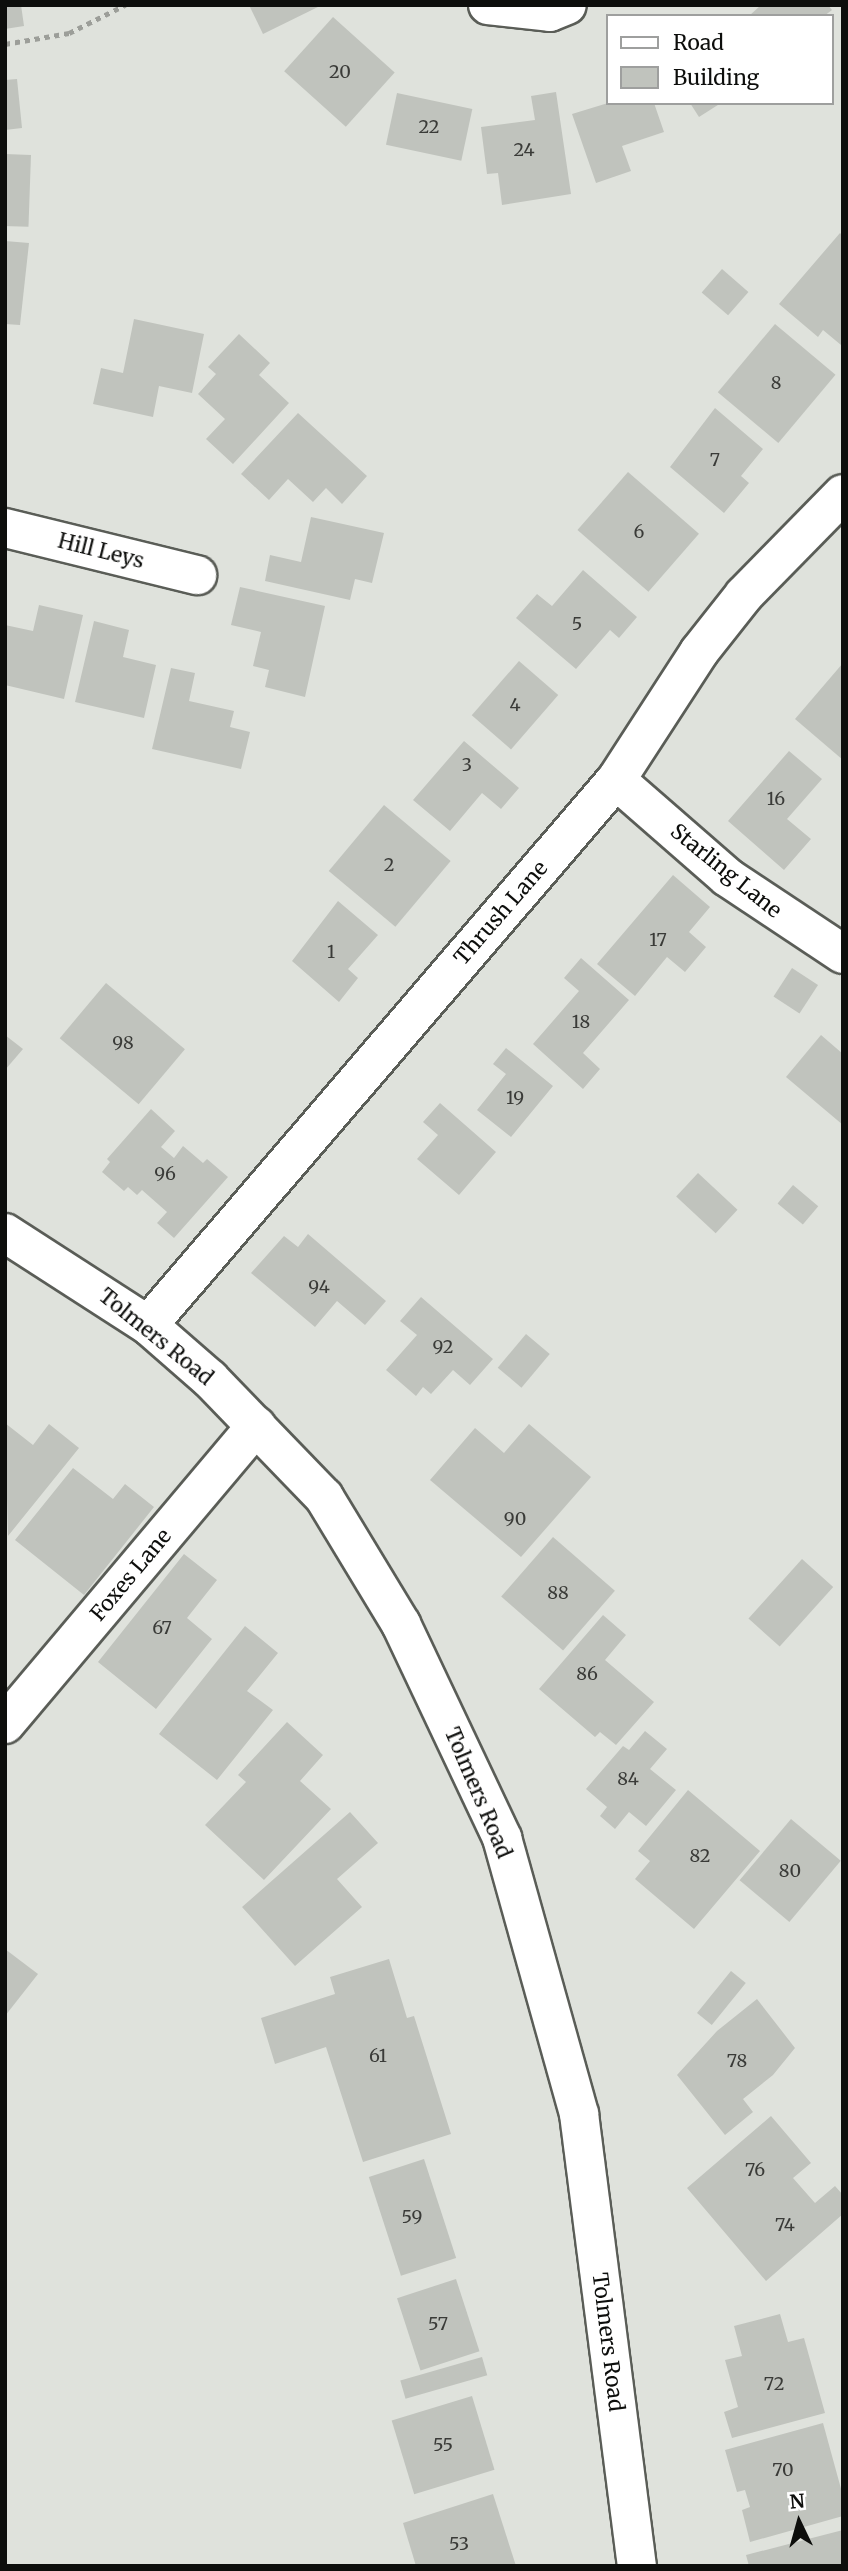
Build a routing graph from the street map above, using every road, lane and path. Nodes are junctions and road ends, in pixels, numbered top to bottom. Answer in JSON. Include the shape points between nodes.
{"nodes":[{"id":1,"x":125,"y":5,"type":"edge"},
{"id":2,"x":488,"y":5,"type":"edge"},
{"id":3,"x":567,"y":5,"type":"edge"},
{"id":4,"x":5,"y":44,"type":"edge"},
{"id":5,"x":843,"y":494,"type":"edge"},
{"id":6,"x":5,"y":528,"type":"edge"},
{"id":7,"x":197,"y":575,"type":"dead end"},
{"id":8,"x":617,"y":780,"type":"junction"},
{"id":9,"x":843,"y":954,"type":"edge"},
{"id":10,"x":5,"y":1233,"type":"edge"},
{"id":11,"x":148,"y":1325,"type":"junction"},
{"id":12,"x":256,"y":1426,"type":"junction"},
{"id":13,"x":5,"y":1724,"type":"edge"},
{"id":14,"x":636,"y":2566,"type":"edge"}],
"edges":[{"from":1,"to":4,"type":"path","via":[[69,33]]},
{"from":2,"to":3,"type":"street","via":[[550,12]]},
{"from":5,"to":8,"type":"street","name":"Thrush Lane","via":[[744,595],[699,652]]},
{"from":6,"to":7,"type":"street","name":"Hill Leys"},
{"from":8,"to":9,"type":"street","name":"Starling Lane","via":[[727,877]]},
{"from":8,"to":11,"type":"street","name":"Thrush Lane"},
{"from":10,"to":11,"type":"street","name":"Tolmers Road"},
{"from":11,"to":12,"type":"street","name":"Tolmers Road"},
{"from":12,"to":13,"type":"street","name":"Foxes Lane"},
{"from":12,"to":14,"type":"street","name":"Tolmers Road","via":[[324,1497],[401,1624],[502,1838],[579,2114]]}]}
